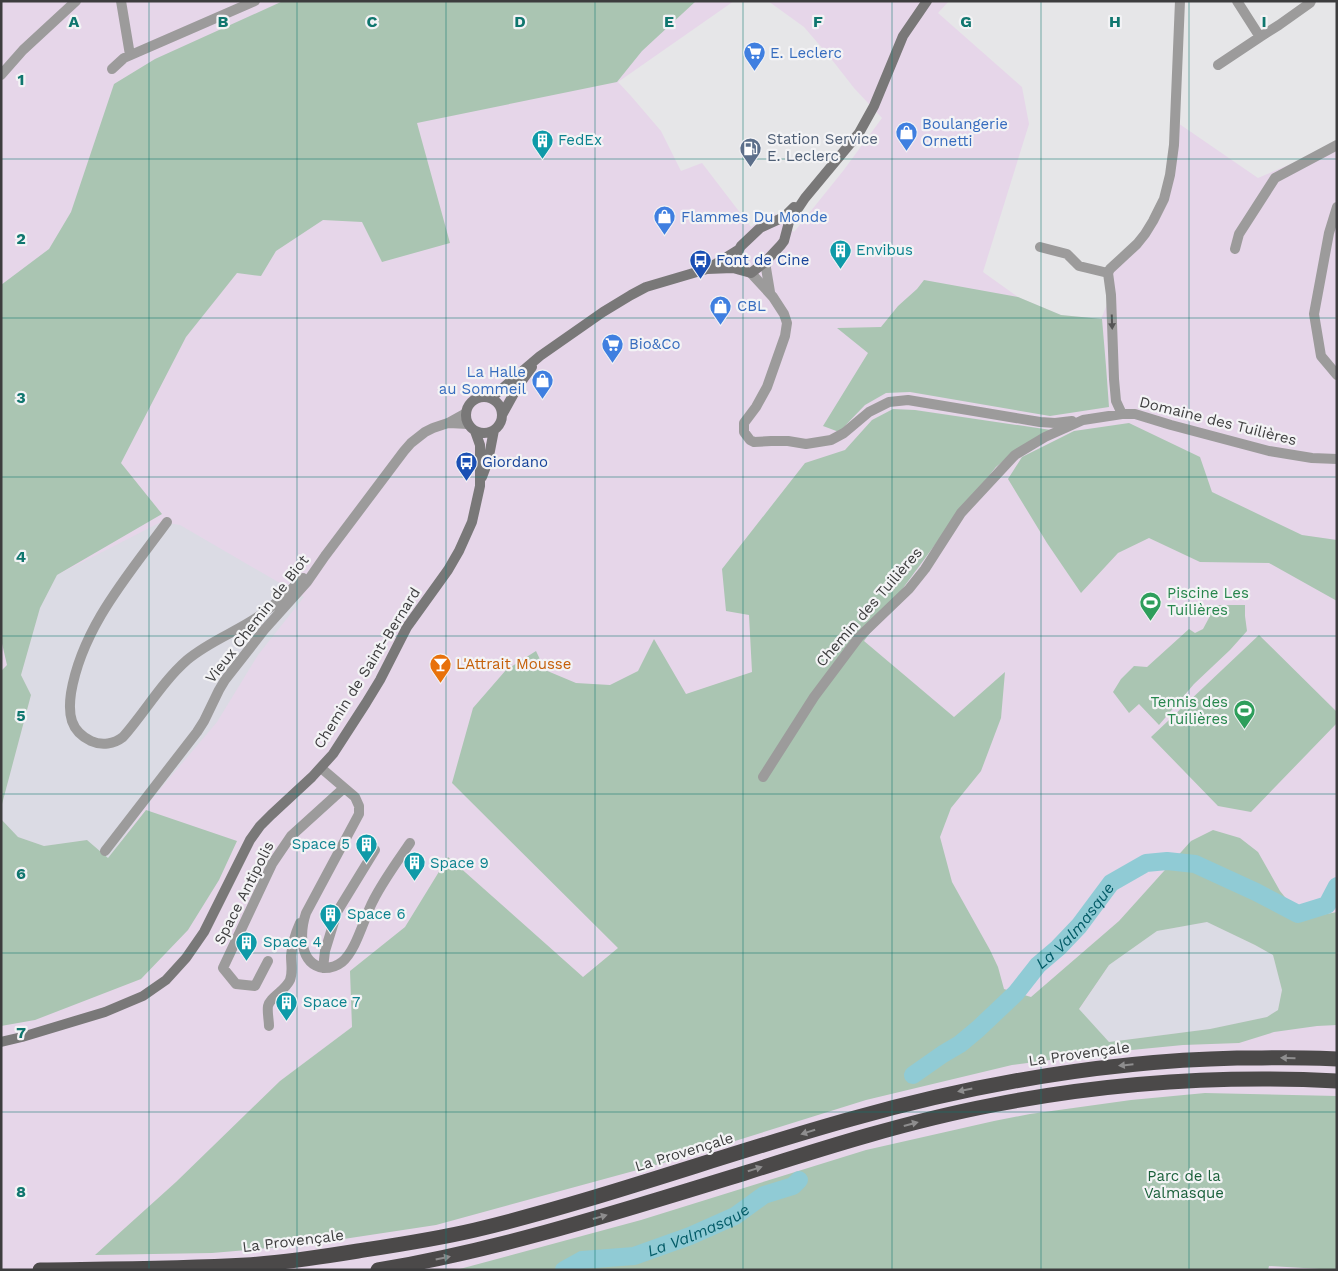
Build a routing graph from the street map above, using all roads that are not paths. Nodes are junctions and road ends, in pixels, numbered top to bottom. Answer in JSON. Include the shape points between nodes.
{"nodes":[{"id":1,"x":76,"y":1,"type":"edge"},
{"id":2,"x":121,"y":1,"type":"edge"},
{"id":3,"x":255,"y":1,"type":"edge"},
{"id":4,"x":927,"y":1,"type":"edge"},
{"id":5,"x":1180,"y":1,"type":"edge"},
{"id":6,"x":1237,"y":1,"type":"edge"},
{"id":7,"x":1310,"y":1,"type":"edge"},
{"id":8,"x":1260,"y":37,"type":"junction"},
{"id":9,"x":130,"y":55,"type":"junction"},
{"id":10,"x":1218,"y":65,"type":"dead end"},
{"id":11,"x":112,"y":69,"type":"dead end"},
{"id":12,"x":1,"y":75,"type":"edge"},
{"id":13,"x":1337,"y":145,"type":"edge"},
{"id":14,"x":805,"y":198,"type":"junction"},
{"id":15,"x":1337,"y":207,"type":"edge"},
{"id":16,"x":770,"y":224,"type":"junction"},
{"id":17,"x":785,"y":236,"type":"junction"},
{"id":18,"x":1040,"y":248,"type":"dead end"},
{"id":19,"x":1235,"y":249,"type":"dead end"},
{"id":20,"x":738,"y":250,"type":"junction"},
{"id":21,"x":765,"y":262,"type":"junction"},
{"id":22,"x":707,"y":269,"type":"junction"},
{"id":23,"x":747,"y":272,"type":"junction"},
{"id":24,"x":1108,"y":273,"type":"junction"},
{"id":25,"x":770,"y":294,"type":"junction"},
{"id":26,"x":540,"y":356,"type":"junction"},
{"id":27,"x":1337,"y":375,"type":"edge"},
{"id":28,"x":491,"y":398,"type":"junction"},
{"id":29,"x":1122,"y":414,"type":"junction"},
{"id":30,"x":502,"y":415,"type":"junction"},
{"id":31,"x":1083,"y":420,"type":"junction"},
{"id":32,"x":470,"y":422,"type":"junction"},
{"id":33,"x":494,"y":430,"type":"junction"},
{"id":34,"x":1337,"y":459,"type":"edge"},
{"id":35,"x":480,"y":480,"type":"junction"},
{"id":36,"x":167,"y":522,"type":"dead end"},
{"id":37,"x":325,"y":556,"type":"junction"},
{"id":38,"x":321,"y":768,"type":"junction"},
{"id":39,"x":763,"y":777,"type":"dead end"},
{"id":40,"x":344,"y":788,"type":"junction"},
{"id":41,"x":410,"y":842,"type":"dead end"},
{"id":42,"x":375,"y":850,"type":"dead end"},
{"id":43,"x":105,"y":851,"type":"dead end"},
{"id":44,"x":306,"y":913,"type":"junction"},
{"id":45,"x":268,"y":961,"type":"dead end"},
{"id":46,"x":323,"y":968,"type":"junction"},
{"id":47,"x":269,"y":1026,"type":"dead end"},
{"id":48,"x":1,"y":1042,"type":"edge"},
{"id":49,"x":1337,"y":1059,"type":"edge"},
{"id":50,"x":1337,"y":1081,"type":"edge"},
{"id":51,"x":40,"y":1270,"type":"edge"},
{"id":52,"x":378,"y":1270,"type":"edge"}],
"edges":[{"from":1,"to":12,"type":"street"},
{"from":2,"to":9,"type":"street"},
{"from":3,"to":9,"type":"street"},
{"from":4,"to":14,"type":"main road","via":[[903,36],[874,106],[859,133]]},
{"from":5,"to":24,"type":"street","via":[[1174,145],[1164,199],[1142,238]]},
{"from":6,"to":8,"type":"street"},
{"from":7,"to":8,"type":"street"},
{"from":8,"to":10,"type":"street"},
{"from":9,"to":11,"type":"street"},
{"from":13,"to":19,"type":"street","via":[[1275,178],[1239,234]]},
{"from":14,"to":16,"type":"main road","via":[[784,217]]},
{"from":14,"to":17,"type":"main road","via":[[789,222]]},
{"from":15,"to":27,"type":"street","via":[[1314,314],[1322,356]]},
{"from":16,"to":17,"type":"main road","via":[[780,228]]},
{"from":16,"to":20,"type":"main road","via":[[760,228]]},
{"from":17,"to":21,"type":"main road","via":[[781,246]]},
{"from":18,"to":24,"type":"street","via":[[1067,254],[1079,266]]},
{"from":20,"to":22,"type":"main road"},
{"from":20,"to":23,"type":"main road","via":[[738,265]]},
{"from":21,"to":23,"type":"main road"},
{"from":21,"to":25,"type":"street"},
{"from":22,"to":23,"type":"main road","via":[[733,268]]},
{"from":22,"to":26,"type":"main road","via":[[646,287]]},
{"from":23,"to":25,"type":"street"},
{"from":24,"to":29,"type":"street","one_way":true,"via":[[1116,400]]},
{"from":25,"to":31,"type":"street","via":[[787,323],[767,387],[744,423],[746,436],[754,442],[806,444],[831,440],[888,402],[908,400],[1055,424]]},
{"from":26,"to":28,"type":"main road"},
{"from":26,"to":30,"type":"main road"},
{"from":28,"to":30,"type":"main road","via":[[499,405]]},
{"from":28,"to":32,"type":"main road","via":[[480,397],[470,403]]},
{"from":29,"to":31,"type":"street","name":"Chemin des Tuilières"},
{"from":29,"to":34,"type":"street","name":"Domaine des Tuilières","via":[[1148,417],[1268,451]]},
{"from":30,"to":33,"type":"main road"},
{"from":31,"to":39,"type":"street","name":"Chemin des Tuilières","via":[[1015,455],[961,513],[909,589],[859,637],[814,697]]},
{"from":32,"to":33,"type":"main road","via":[[485,433]]},
{"from":32,"to":35,"type":"main road","name":"Chemin de Saint-Bernard","via":[[480,445]]},
{"from":32,"to":37,"type":"street","name":"Vieux Chemin de Biot","via":[[448,423],[433,428],[411,443]]},
{"from":33,"to":35,"type":"main road","name":"Chemin de Saint-Bernard","via":[[488,461]]},
{"from":35,"to":38,"type":"main road","name":"Chemin de Saint-Bernard","via":[[472,522],[459,551],[407,627],[366,704]]},
{"from":36,"to":37,"type":"street","via":[[102,613],[77,666],[70,712],[78,732],[95,743],[110,743],[123,737],[173,673],[201,650],[273,606]]},
{"from":37,"to":43,"type":"street","name":"Vieux Chemin de Biot","via":[[225,680],[198,732]]},
{"from":38,"to":40,"type":"street"},
{"from":38,"to":48,"type":"main road","name":"Chemin de Saint-Bernard","via":[[260,826],[196,946],[166,980],[143,996],[105,1012]]},
{"from":40,"to":44,"type":"street","via":[[355,797],[359,814]]},
{"from":40,"to":45,"type":"street","name":"Space Antipolis","via":[[291,836],[272,864],[223,968],[236,984],[255,986]]},
{"from":41,"to":46,"type":"street","via":[[374,899],[349,954],[341,963]]},
{"from":42,"to":46,"type":"street","via":[[337,912]]},
{"from":44,"to":46,"type":"street","via":[[303,946],[313,963]]},
{"from":44,"to":47,"type":"street","via":[[293,938],[290,978],[269,1004]]},
{"from":49,"to":51,"type":"highway","name":"La Provençale","one_way":true,"via":[[1151,1062],[985,1086],[850,1119],[543,1213],[408,1244],[248,1265]]},
{"from":52,"to":50,"type":"highway","one_way":true,"via":[[463,1254],[541,1234],[867,1136],[992,1105],[1143,1084],[1269,1079]]}]}
